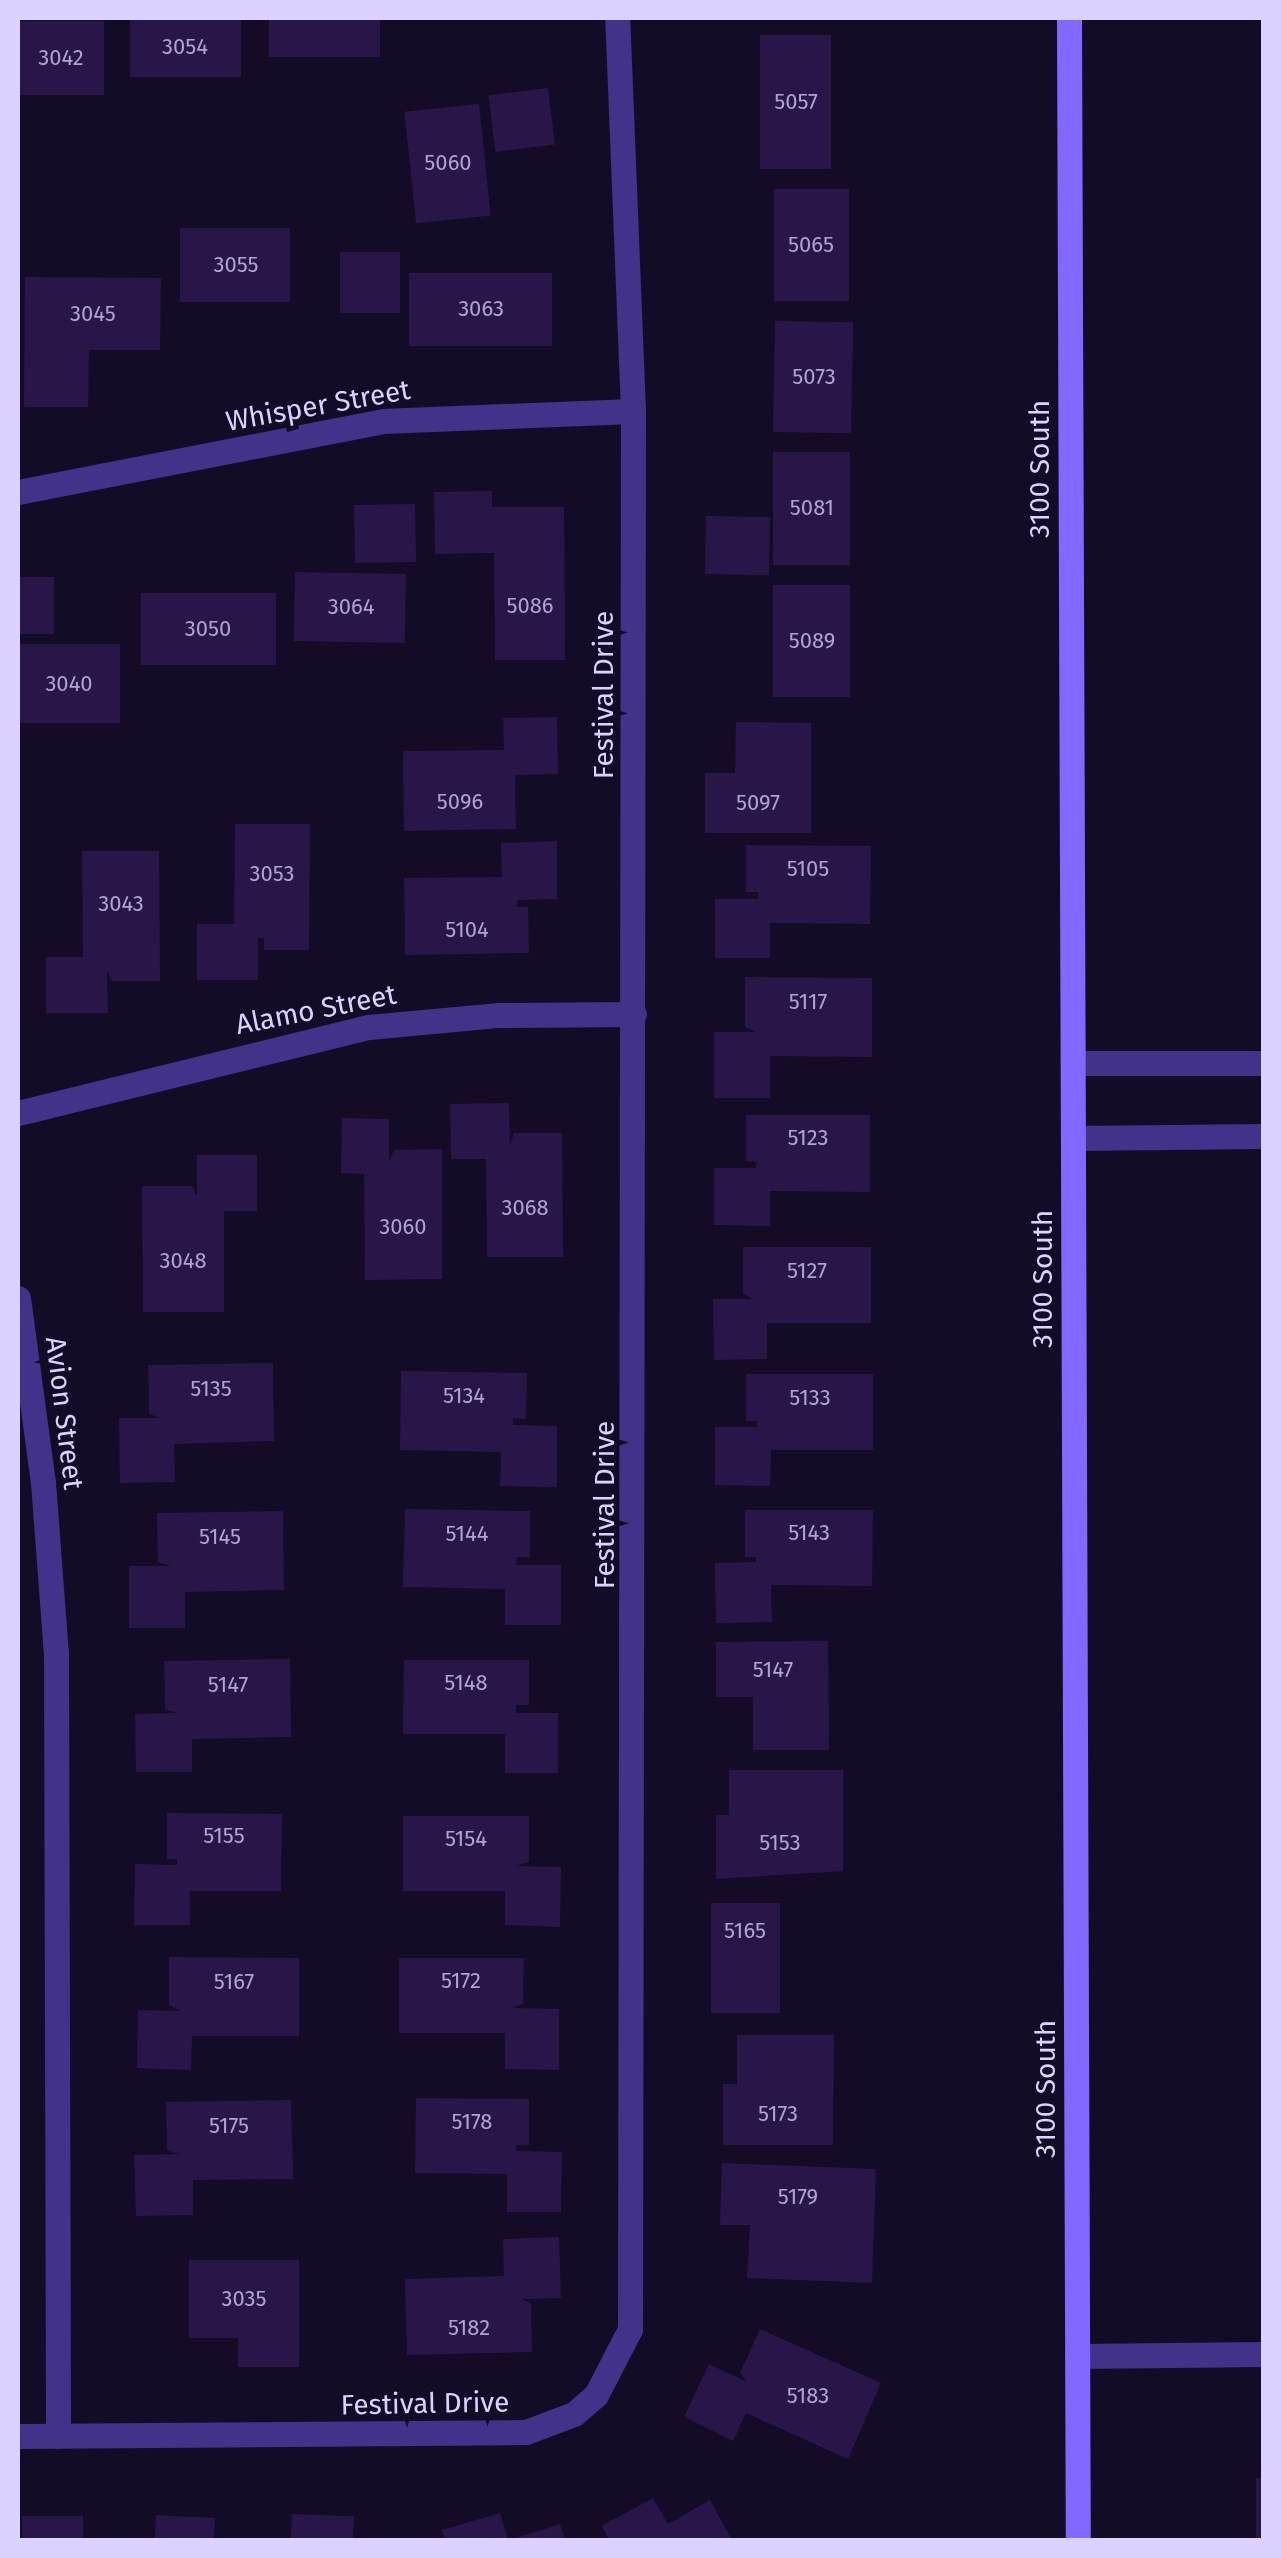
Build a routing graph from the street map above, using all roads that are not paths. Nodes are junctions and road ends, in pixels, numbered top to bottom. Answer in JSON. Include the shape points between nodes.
{"nodes":[{"id":1,"x":617,"y":18,"type":"edge"},
{"id":2,"x":1069,"y":18,"type":"edge"},
{"id":3,"x":633,"y":411,"type":"junction"},
{"id":4,"x":18,"y":492,"type":"edge"},
{"id":5,"x":634,"y":1014,"type":"junction"},
{"id":6,"x":1072,"y":1063,"type":"junction"},
{"id":7,"x":1264,"y":1063,"type":"edge"},
{"id":8,"x":18,"y":1113,"type":"edge"},
{"id":9,"x":1264,"y":1136,"type":"edge"},
{"id":10,"x":1072,"y":1138,"type":"junction"},
{"id":11,"x":18,"y":1298,"type":"edge"},
{"id":12,"x":1264,"y":2354,"type":"edge"},
{"id":13,"x":1078,"y":2356,"type":"junction"},
{"id":14,"x":18,"y":2436,"type":"edge"},
{"id":15,"x":58,"y":2436,"type":"junction"},
{"id":16,"x":1078,"y":2540,"type":"edge"}],
"edges":[{"from":1,"to":3,"type":"street","name":"Festival Drive"},
{"from":2,"to":6,"type":"main road","name":"3100 South"},
{"from":3,"to":4,"type":"street","name":"Whisper Street","via":[[382,422]]},
{"from":3,"to":5,"type":"street","name":"Festival Drive"},
{"from":5,"to":8,"type":"street","name":"Alamo Street","via":[[499,1014],[369,1027]]},
{"from":5,"to":15,"type":"street","name":"Festival Drive","via":[[633,2300],[622,2354],[574,2414],[526,2432]]},
{"from":6,"to":7,"type":"street"},
{"from":6,"to":10,"type":"main road","name":"3100 South"},
{"from":9,"to":10,"type":"street"},
{"from":10,"to":13,"type":"main road","name":"3100 South"},
{"from":11,"to":15,"type":"street","name":"Avion Street","via":[[43,1482],[56,1653]]},
{"from":12,"to":13,"type":"street"},
{"from":13,"to":16,"type":"main road","name":"3100 South"},
{"from":14,"to":15,"type":"street","name":"Festival Drive"}]}
